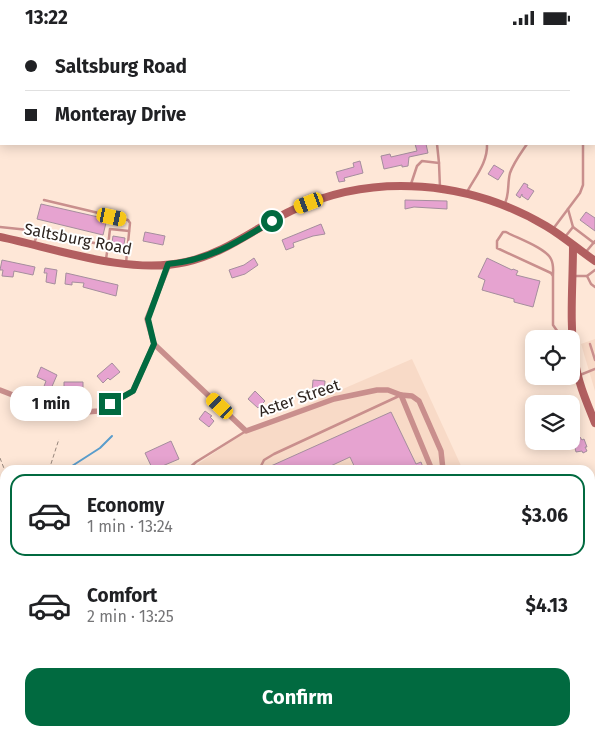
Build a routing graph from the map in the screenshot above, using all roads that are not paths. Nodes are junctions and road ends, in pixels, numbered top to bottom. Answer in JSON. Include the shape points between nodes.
{"nodes":[{"id":1,"x":438,"y":145,"type":"edge"},
{"id":2,"x":487,"y":145,"type":"edge"},
{"id":3,"x":526,"y":145,"type":"edge"},
{"id":4,"x":583,"y":145,"type":"edge"},
{"id":5,"x":440,"y":163,"type":"junction"},
{"id":6,"x":411,"y":185,"type":"junction"},
{"id":7,"x":440,"y":189,"type":"junction"},
{"id":8,"x":466,"y":194,"type":"junction"},
{"id":9,"x":44,"y":200,"type":"dead end"},
{"id":10,"x":503,"y":206,"type":"junction"},
{"id":11,"x":568,"y":209,"type":"junction"},
{"id":12,"x":0,"y":227,"type":"edge"},
{"id":13,"x":573,"y":227,"type":"junction"},
{"id":14,"x":552,"y":230,"type":"junction"},
{"id":15,"x":38,"y":231,"type":"junction"},
{"id":16,"x":129,"y":231,"type":"junction"},
{"id":17,"x":0,"y":237,"type":"edge"},
{"id":18,"x":564,"y":238,"type":"junction"},
{"id":19,"x":594,"y":242,"type":"edge"},
{"id":20,"x":33,"y":244,"type":"junction"},
{"id":21,"x":573,"y":246,"type":"junction"},
{"id":22,"x":108,"y":247,"type":"junction"},
{"id":23,"x":584,"y":254,"type":"junction"},
{"id":24,"x":106,"y":261,"type":"junction"},
{"id":25,"x":595,"y":261,"type":"edge"},
{"id":26,"x":125,"y":264,"type":"junction"},
{"id":27,"x":168,"y":264,"type":"junction"},
{"id":28,"x":595,"y":270,"type":"edge"},
{"id":29,"x":553,"y":276,"type":"junction"},
{"id":30,"x":573,"y":276,"type":"junction"},
{"id":31,"x":587,"y":276,"type":"junction"},
{"id":32,"x":595,"y":287,"type":"edge"},
{"id":33,"x":556,"y":330,"type":"edge"},
{"id":34,"x":573,"y":330,"type":"edge"},
{"id":35,"x":154,"y":344,"type":"junction"},
{"id":36,"x":590,"y":344,"type":"dead end"},
{"id":37,"x":595,"y":360,"type":"edge"},
{"id":38,"x":595,"y":369,"type":"edge"},
{"id":39,"x":580,"y":374,"type":"edge"},
{"id":40,"x":580,"y":381,"type":"edge"},
{"id":41,"x":0,"y":390,"type":"edge"},
{"id":42,"x":400,"y":395,"type":"junction"},
{"id":43,"x":595,"y":423,"type":"edge"},
{"id":44,"x":246,"y":431,"type":"junction"},
{"id":45,"x":193,"y":465,"type":"edge"},
{"id":46,"x":262,"y":465,"type":"edge"},
{"id":47,"x":430,"y":465,"type":"edge"},
{"id":48,"x":442,"y":465,"type":"edge"}],
"edges":[{"from":1,"to":5,"type":"lane"},
{"from":2,"to":8,"type":"lane","via":[[485,159]]},
{"from":3,"to":10,"type":"lane","via":[[510,173]]},
{"from":4,"to":11,"type":"lane","via":[[583,185]]},
{"from":5,"to":6,"type":"lane","via":[[422,161]]},
{"from":5,"to":7,"type":"lane"},
{"from":6,"to":7,"type":"main road","name":"Saltsburg Road"},
{"from":6,"to":27,"type":"main road","name":"Saltsburg Road","via":[[373,187],[309,203],[217,253],[184,263]]},
{"from":7,"to":8,"type":"main road","name":"Saltsburg Road"},
{"from":8,"to":10,"type":"main road","name":"Saltsburg Road"},
{"from":9,"to":16,"type":"lane","via":[[128,220]]},
{"from":10,"to":14,"type":"main road","name":"Saltsburg Road"},
{"from":11,"to":13,"type":"lane"},
{"from":11,"to":14,"type":"lane"},
{"from":12,"to":15,"type":"lane"},
{"from":13,"to":18,"type":"lane"},
{"from":13,"to":19,"type":"lane"},
{"from":14,"to":18,"type":"main road","name":"Saltsburg Road"},
{"from":15,"to":20,"type":"lane"},
{"from":15,"to":22,"type":"lane"},
{"from":16,"to":22,"type":"lane","via":[[110,229]]},
{"from":16,"to":26,"type":"lane"},
{"from":17,"to":20,"type":"main road","name":"Saltsburg Road"},
{"from":18,"to":21,"type":"main road","name":"Saltsburg Road"},
{"from":19,"to":23,"type":"lane"},
{"from":20,"to":24,"type":"main road","name":"Saltsburg Road"},
{"from":21,"to":23,"type":"main road","name":"Saltsburg Road"},
{"from":21,"to":30,"type":"main road"},
{"from":22,"to":24,"type":"lane"},
{"from":23,"to":25,"type":"main road","name":"Saltsburg Road"},
{"from":24,"to":26,"type":"main road","name":"Saltsburg Road"},
{"from":26,"to":27,"type":"main road","name":"Saltsburg Road"},
{"from":27,"to":35,"type":"street","via":[[148,319]]},
{"from":28,"to":31,"type":"lane"},
{"from":29,"to":29,"type":"lane","via":[[497,248],[503,232],[546,252],[551,259]]},
{"from":29,"to":33,"type":"lane","via":[[553,325]]},
{"from":30,"to":31,"type":"lane"},
{"from":30,"to":34,"type":"main road"},
{"from":31,"to":32,"type":"lane"},
{"from":35,"to":41,"type":"street","via":[[133,391],[98,411],[62,414]]},
{"from":35,"to":44,"type":"street","name":"Aster Street"},
{"from":36,"to":37,"type":"lane"},
{"from":38,"to":39,"type":"lane"},
{"from":40,"to":43,"type":"main road"},
{"from":42,"to":44,"type":"street","name":"Aster Street","via":[[377,390],[334,399]]},
{"from":42,"to":46,"type":"lane","via":[[274,454]]},
{"from":42,"to":47,"type":"street"},
{"from":42,"to":48,"type":"street","name":"Aster Street","via":[[412,396],[419,401],[441,451]]},
{"from":44,"to":45,"type":"lane"}]}
